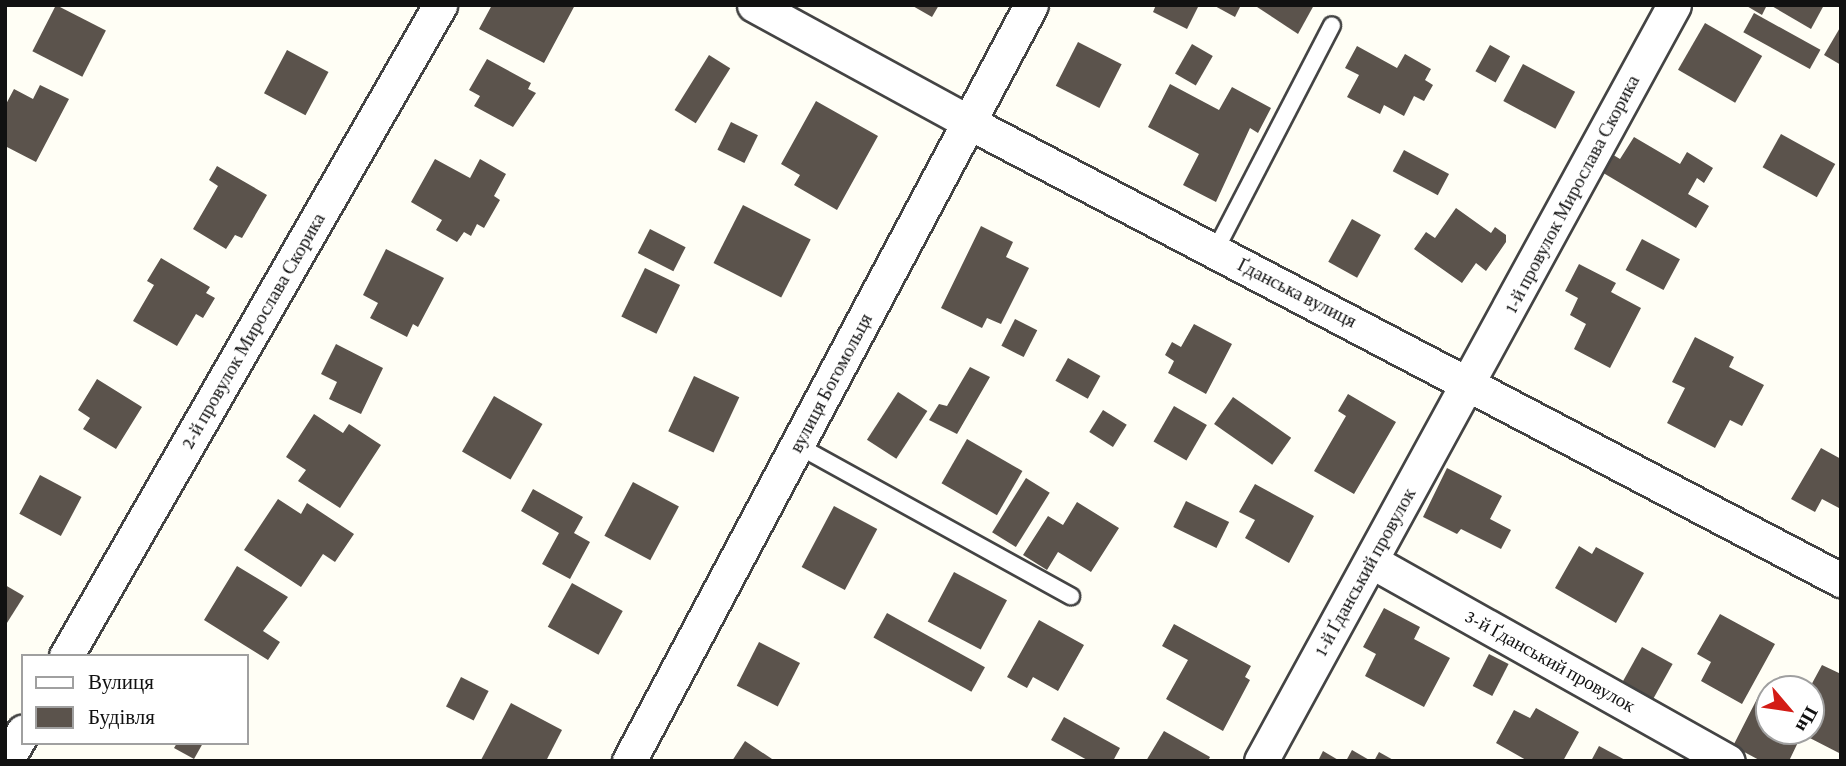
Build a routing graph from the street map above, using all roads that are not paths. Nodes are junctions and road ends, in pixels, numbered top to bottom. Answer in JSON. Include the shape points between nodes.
{"nodes":[{"id":1,"x":440,"y":5,"type":"edge"},
{"id":2,"x":754,"y":5,"type":"edge"},
{"id":3,"x":1031,"y":5,"type":"edge"},
{"id":4,"x":1674,"y":5,"type":"edge"},
{"id":5,"x":1332,"y":25,"type":"dead end"},
{"id":6,"x":970,"y":124,"type":"junction"},
{"id":7,"x":1215,"y":251,"type":"junction"},
{"id":8,"x":1470,"y":383,"type":"junction"},
{"id":9,"x":797,"y":446,"type":"junction"},
{"id":10,"x":1371,"y":561,"type":"junction"},
{"id":11,"x":1841,"y":580,"type":"edge"},
{"id":12,"x":1070,"y":596,"type":"dead end"},
{"id":13,"x":67,"y":654,"type":"edge"},
{"id":14,"x":21,"y":735,"type":"edge"},
{"id":15,"x":6,"y":761,"type":"edge"},
{"id":16,"x":629,"y":761,"type":"edge"},
{"id":17,"x":1261,"y":761,"type":"edge"},
{"id":18,"x":1728,"y":761,"type":"edge"}],
"edges":[{"from":1,"to":13,"type":"street","name":"2-й провулок Мирослава Скорика"},
{"from":2,"to":6,"type":"street","name":"Ґданська вулиця"},
{"from":3,"to":6,"type":"street","name":"вулиця Богомольця"},
{"from":4,"to":8,"type":"street","name":"1-й провулок Мирослава Скорика"},
{"from":5,"to":7,"type":"lane"},
{"from":6,"to":7,"type":"street","name":"Ґданська вулиця"},
{"from":6,"to":9,"type":"street","name":"вулиця Богомольця"},
{"from":7,"to":8,"type":"street","name":"Ґданська вулиця"},
{"from":8,"to":10,"type":"street","name":"1-й Ґданський провулок"},
{"from":8,"to":11,"type":"street","name":"Ґданська вулиця"},
{"from":9,"to":12,"type":"lane"},
{"from":9,"to":16,"type":"street","name":"вулиця Богомольця"},
{"from":10,"to":17,"type":"street","name":"1-й Ґданський провулок"},
{"from":10,"to":18,"type":"street","name":"3-й Ґданський провулок"},
{"from":14,"to":15,"type":"street"}]}
